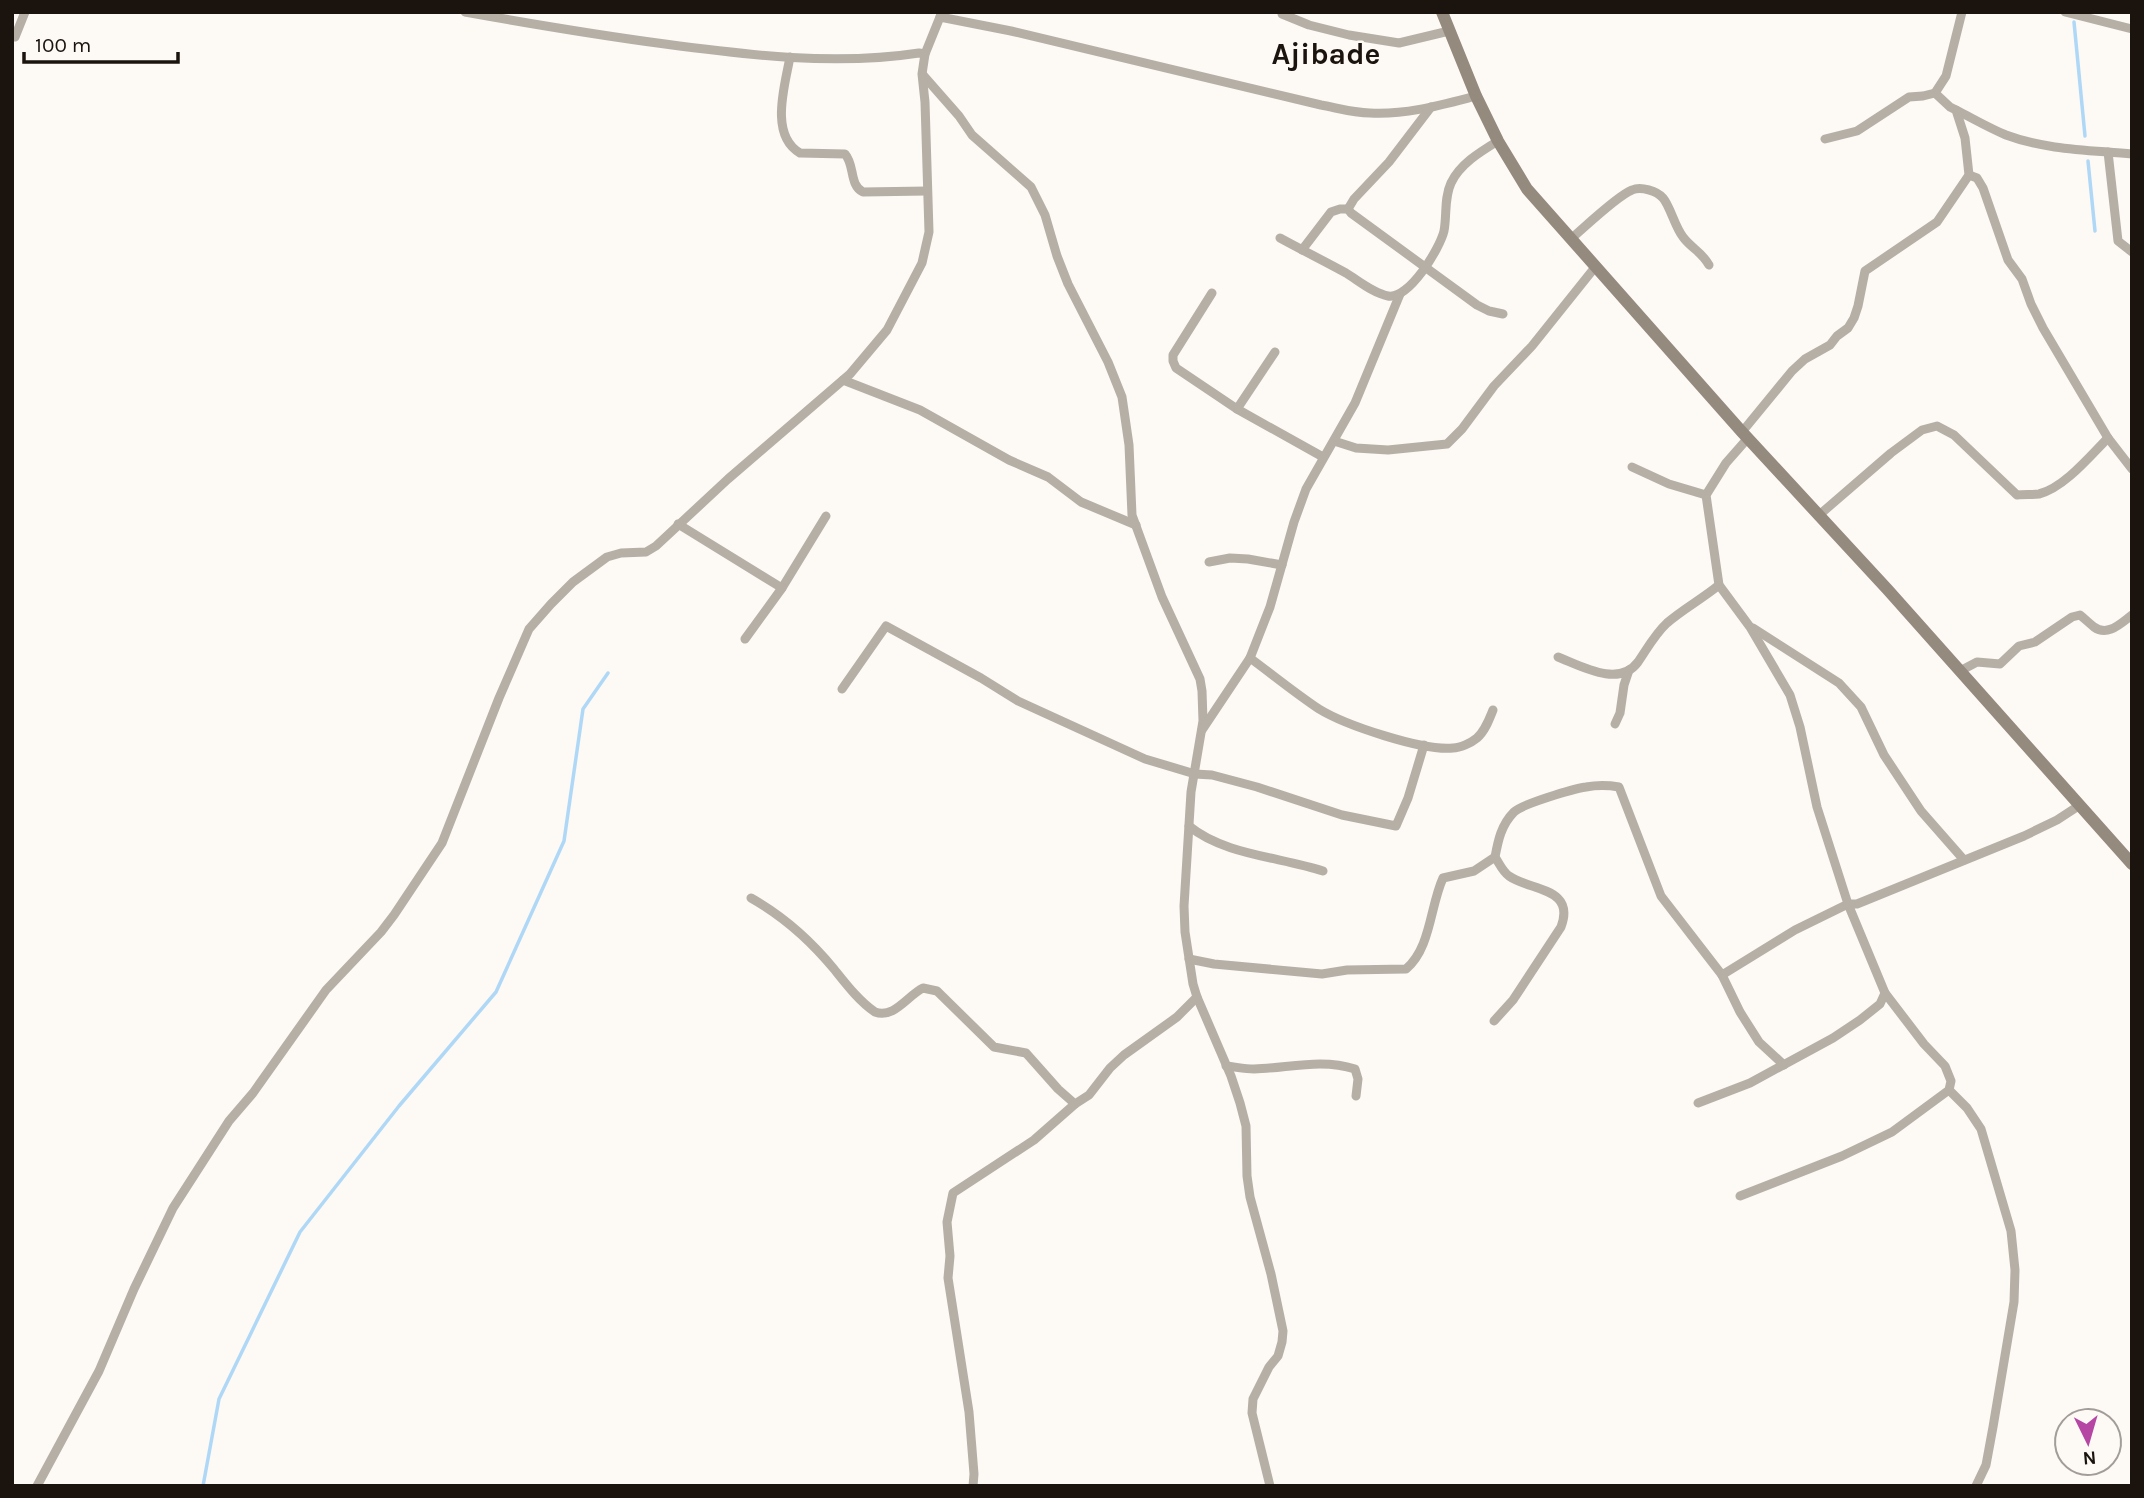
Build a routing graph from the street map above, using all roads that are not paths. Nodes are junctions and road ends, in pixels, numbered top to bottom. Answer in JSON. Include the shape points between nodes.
{"nodes":[{"id":1,"x":25,"y":12,"type":"edge"},
{"id":2,"x":465,"y":12,"type":"edge"},
{"id":3,"x":1442,"y":12,"type":"edge"},
{"id":4,"x":1962,"y":12,"type":"edge"},
{"id":5,"x":2065,"y":12,"type":"edge"},
{"id":6,"x":1282,"y":14,"type":"dead end"},
{"id":7,"x":941,"y":15,"type":"edge"},
{"id":8,"x":2132,"y":29,"type":"edge"},
{"id":9,"x":1449,"y":31,"type":"junction"},
{"id":10,"x":15,"y":37,"type":"dead end"},
{"id":11,"x":925,"y":54,"type":"junction"},
{"id":12,"x":790,"y":57,"type":"junction"},
{"id":13,"x":922,"y":74,"type":"junction"},
{"id":14,"x":1935,"y":93,"type":"junction"},
{"id":15,"x":1476,"y":96,"type":"junction"},
{"id":16,"x":1431,"y":107,"type":"junction"},
{"id":17,"x":1956,"y":110,"type":"junction"},
{"id":18,"x":1825,"y":139,"type":"dead end"},
{"id":19,"x":1498,"y":141,"type":"junction"},
{"id":20,"x":2108,"y":152,"type":"junction"},
{"id":21,"x":2132,"y":154,"type":"edge"},
{"id":22,"x":1969,"y":175,"type":"junction"},
{"id":23,"x":928,"y":191,"type":"junction"},
{"id":24,"x":1348,"y":209,"type":"junction"},
{"id":25,"x":1280,"y":238,"type":"dead end"},
{"id":26,"x":1572,"y":238,"type":"junction"},
{"id":27,"x":1302,"y":250,"type":"junction"},
{"id":28,"x":2132,"y":252,"type":"edge"},
{"id":29,"x":1709,"y":265,"type":"dead end"},
{"id":30,"x":1596,"y":266,"type":"junction"},
{"id":31,"x":1425,"y":267,"type":"junction"},
{"id":32,"x":1212,"y":293,"type":"dead end"},
{"id":33,"x":1400,"y":295,"type":"junction"},
{"id":34,"x":1503,"y":314,"type":"dead end"},
{"id":35,"x":1275,"y":352,"type":"dead end"},
{"id":36,"x":843,"y":380,"type":"junction"},
{"id":37,"x":1237,"y":410,"type":"junction"},
{"id":38,"x":1745,"y":435,"type":"junction"},
{"id":39,"x":2108,"y":438,"type":"junction"},
{"id":40,"x":1334,"y":441,"type":"junction"},
{"id":41,"x":1323,"y":457,"type":"junction"},
{"id":42,"x":1632,"y":467,"type":"dead end"},
{"id":43,"x":2132,"y":469,"type":"edge"},
{"id":44,"x":1706,"y":495,"type":"junction"},
{"id":45,"x":825,"y":516,"type":"dead end"},
{"id":46,"x":1818,"y":516,"type":"junction"},
{"id":47,"x":678,"y":524,"type":"junction"},
{"id":48,"x":1136,"y":526,"type":"junction"},
{"id":49,"x":1209,"y":562,"type":"dead end"},
{"id":50,"x":1282,"y":565,"type":"junction"},
{"id":51,"x":1719,"y":584,"type":"junction"},
{"id":52,"x":782,"y":588,"type":"junction"},
{"id":53,"x":2132,"y":615,"type":"edge"},
{"id":54,"x":1750,"y":627,"type":"junction"},
{"id":55,"x":745,"y":639,"type":"dead end"},
{"id":56,"x":1558,"y":657,"type":"dead end"},
{"id":57,"x":1250,"y":658,"type":"junction"},
{"id":58,"x":1629,"y":670,"type":"junction"},
{"id":59,"x":1960,"y":671,"type":"junction"},
{"id":60,"x":842,"y":688,"type":"dead end"},
{"id":61,"x":1493,"y":710,"type":"dead end"},
{"id":62,"x":1615,"y":724,"type":"dead end"},
{"id":63,"x":1201,"y":732,"type":"junction"},
{"id":64,"x":1424,"y":745,"type":"junction"},
{"id":65,"x":1195,"y":774,"type":"junction"},
{"id":66,"x":2080,"y":805,"type":"junction"},
{"id":67,"x":1189,"y":826,"type":"junction"},
{"id":68,"x":1495,"y":857,"type":"junction"},
{"id":69,"x":1964,"y":860,"type":"junction"},
{"id":70,"x":2132,"y":864,"type":"edge"},
{"id":71,"x":1323,"y":871,"type":"dead end"},
{"id":72,"x":751,"y":898,"type":"dead end"},
{"id":73,"x":1848,"y":904,"type":"junction"},
{"id":74,"x":1189,"y":959,"type":"junction"},
{"id":75,"x":1722,"y":975,"type":"junction"},
{"id":76,"x":1885,"y":993,"type":"junction"},
{"id":77,"x":1197,"y":997,"type":"junction"},
{"id":78,"x":1494,"y":1021,"type":"dead end"},
{"id":79,"x":1784,"y":1065,"type":"junction"},
{"id":80,"x":1226,"y":1066,"type":"junction"},
{"id":81,"x":1949,"y":1090,"type":"junction"},
{"id":82,"x":1356,"y":1096,"type":"dead end"},
{"id":83,"x":1698,"y":1103,"type":"dead end"},
{"id":84,"x":1075,"y":1104,"type":"junction"},
{"id":85,"x":1740,"y":1196,"type":"dead end"},
{"id":86,"x":37,"y":1486,"type":"edge"},
{"id":87,"x":973,"y":1486,"type":"edge"},
{"id":88,"x":1270,"y":1486,"type":"edge"},
{"id":89,"x":1976,"y":1486,"type":"edge"}],
"edges":[{"from":1,"to":10,"type":"street"},
{"from":2,"to":12,"type":"street","via":[[550,28]]},
{"from":3,"to":9,"type":"main road"},
{"from":4,"to":14,"type":"street","via":[[1946,76]]},
{"from":5,"to":8,"type":"street"},
{"from":6,"to":9,"type":"street","via":[[1309,25],[1399,43]]},
{"from":7,"to":11,"type":"street"},
{"from":7,"to":16,"type":"street","via":[[1321,105],[1368,113]]},
{"from":9,"to":15,"type":"main road"},
{"from":11,"to":12,"type":"street"},
{"from":11,"to":13,"type":"street"},
{"from":12,"to":23,"type":"street","via":[[780,118],[794,150],[845,155],[859,191]]},
{"from":13,"to":23,"type":"street"},
{"from":13,"to":48,"type":"street","via":[[972,135],[1031,187],[1045,215],[1068,284],[1122,397]]},
{"from":14,"to":17,"type":"street"},
{"from":14,"to":18,"type":"street","via":[[1909,97],[1857,131]]},
{"from":15,"to":16,"type":"street"},
{"from":15,"to":19,"type":"main road"},
{"from":16,"to":24,"type":"street"},
{"from":17,"to":20,"type":"street","via":[[2033,143]]},
{"from":17,"to":22,"type":"street"},
{"from":19,"to":26,"type":"main road","via":[[1527,189]]},
{"from":19,"to":31,"type":"street","via":[[1468,161],[1451,183],[1440,242]]},
{"from":20,"to":21,"type":"street"},
{"from":20,"to":28,"type":"street","via":[[2118,241]]},
{"from":22,"to":38,"type":"street","via":[[1937,222],[1865,271],[1848,328],[1793,371]]},
{"from":22,"to":39,"type":"street","via":[[1983,188],[2008,260]]},
{"from":23,"to":36,"type":"street","via":[[929,232],[922,263],[887,330]]},
{"from":24,"to":27,"type":"street","via":[[1331,212]]},
{"from":24,"to":31,"type":"street"},
{"from":25,"to":27,"type":"street"},
{"from":26,"to":29,"type":"street","via":[[1624,195],[1640,188],[1663,198],[1684,239]]},
{"from":26,"to":30,"type":"main road"},
{"from":27,"to":33,"type":"street","via":[[1364,286],[1389,297]]},
{"from":30,"to":38,"type":"main road"},
{"from":30,"to":40,"type":"street","via":[[1447,444],[1388,450]]},
{"from":31,"to":33,"type":"street"},
{"from":31,"to":34,"type":"street","via":[[1477,305]]},
{"from":32,"to":37,"type":"street","via":[[1173,361],[1176,368]]},
{"from":33,"to":40,"type":"street","via":[[1355,404]]},
{"from":35,"to":37,"type":"street"},
{"from":36,"to":47,"type":"street"},
{"from":36,"to":48,"type":"street","via":[[920,410],[1048,477],[1081,502]]},
{"from":37,"to":41,"type":"street"},
{"from":38,"to":44,"type":"street"},
{"from":38,"to":46,"type":"main road"},
{"from":39,"to":43,"type":"street"},
{"from":39,"to":46,"type":"street","via":[[2061,482],[2040,494],[2017,495],[1954,435],[1937,426],[1923,430],[1891,453]]},
{"from":40,"to":41,"type":"street"},
{"from":41,"to":50,"type":"street","via":[[1306,489]]},
{"from":42,"to":44,"type":"street"},
{"from":44,"to":51,"type":"street"},
{"from":45,"to":52,"type":"street"},
{"from":46,"to":59,"type":"main road"},
{"from":47,"to":52,"type":"street"},
{"from":47,"to":86,"type":"street","via":[[646,552],[607,557],[573,582],[529,629],[442,843],[381,932],[326,990],[229,1121],[173,1208],[99,1371]]},
{"from":48,"to":63,"type":"street","via":[[1200,679]]},
{"from":49,"to":50,"type":"street","via":[[1230,558]]},
{"from":50,"to":57,"type":"street"},
{"from":51,"to":54,"type":"street"},
{"from":51,"to":58,"type":"street","via":[[1666,624]]},
{"from":52,"to":55,"type":"street"},
{"from":53,"to":59,"type":"street","via":[[2106,630],[2080,615],[2072,617],[2035,642],[2019,646],[2000,664],[1977,662]]},
{"from":54,"to":69,"type":"street","via":[[1839,683],[1861,707],[1884,755],[1921,811]]},
{"from":54,"to":73,"type":"street","via":[[1790,695],[1816,807]]},
{"from":56,"to":58,"type":"street","via":[[1604,674]]},
{"from":57,"to":63,"type":"street"},
{"from":57,"to":64,"type":"street","via":[[1343,721]]},
{"from":58,"to":62,"type":"street"},
{"from":59,"to":66,"type":"main road"},
{"from":60,"to":65,"type":"street","via":[[886,626],[1018,701],[1145,759]]},
{"from":61,"to":64,"type":"street","via":[[1478,738],[1467,744],[1453,748]]},
{"from":63,"to":65,"type":"street"},
{"from":64,"to":65,"type":"street","via":[[1396,826]]},
{"from":65,"to":67,"type":"street"},
{"from":66,"to":69,"type":"street","via":[[2024,836]]},
{"from":66,"to":70,"type":"main road"},
{"from":67,"to":71,"type":"street","via":[[1228,846]]},
{"from":67,"to":74,"type":"street","via":[[1184,906]]},
{"from":68,"to":74,"type":"street","via":[[1474,872],[1443,878],[1421,950],[1406,969],[1322,974]]},
{"from":68,"to":75,"type":"street","via":[[1498,836],[1522,806],[1583,787],[1619,787],[1661,895]]},
{"from":68,"to":78,"type":"street","via":[[1508,875],[1553,893],[1565,917],[1513,1000]]},
{"from":69,"to":73,"type":"street"},
{"from":72,"to":84,"type":"street","via":[[791,925],[875,1012],[888,1013],[922,988],[937,991],[994,1047],[1026,1053]]},
{"from":73,"to":75,"type":"street"},
{"from":73,"to":76,"type":"street"},
{"from":74,"to":77,"type":"street"},
{"from":75,"to":79,"type":"street","via":[[1759,1042]]},
{"from":76,"to":79,"type":"street","via":[[1880,1004],[1860,1020]]},
{"from":76,"to":81,"type":"street","via":[[1945,1066]]},
{"from":77,"to":80,"type":"street"},
{"from":77,"to":84,"type":"street","via":[[1124,1055],[1089,1095]]},
{"from":79,"to":83,"type":"street"},
{"from":80,"to":82,"type":"street","via":[[1338,1064],[1355,1069]]},
{"from":80,"to":88,"type":"street","via":[[1245,1126],[1251,1197],[1283,1331],[1278,1356],[1253,1399],[1252,1413]]},
{"from":81,"to":85,"type":"street","via":[[1892,1132]]},
{"from":81,"to":89,"type":"street","via":[[1981,1129],[2011,1231],[2015,1270],[1993,1427],[1986,1465]]},
{"from":84,"to":87,"type":"street","via":[[1034,1140],[953,1193],[947,1222],[948,1278],[969,1412]]}]}
